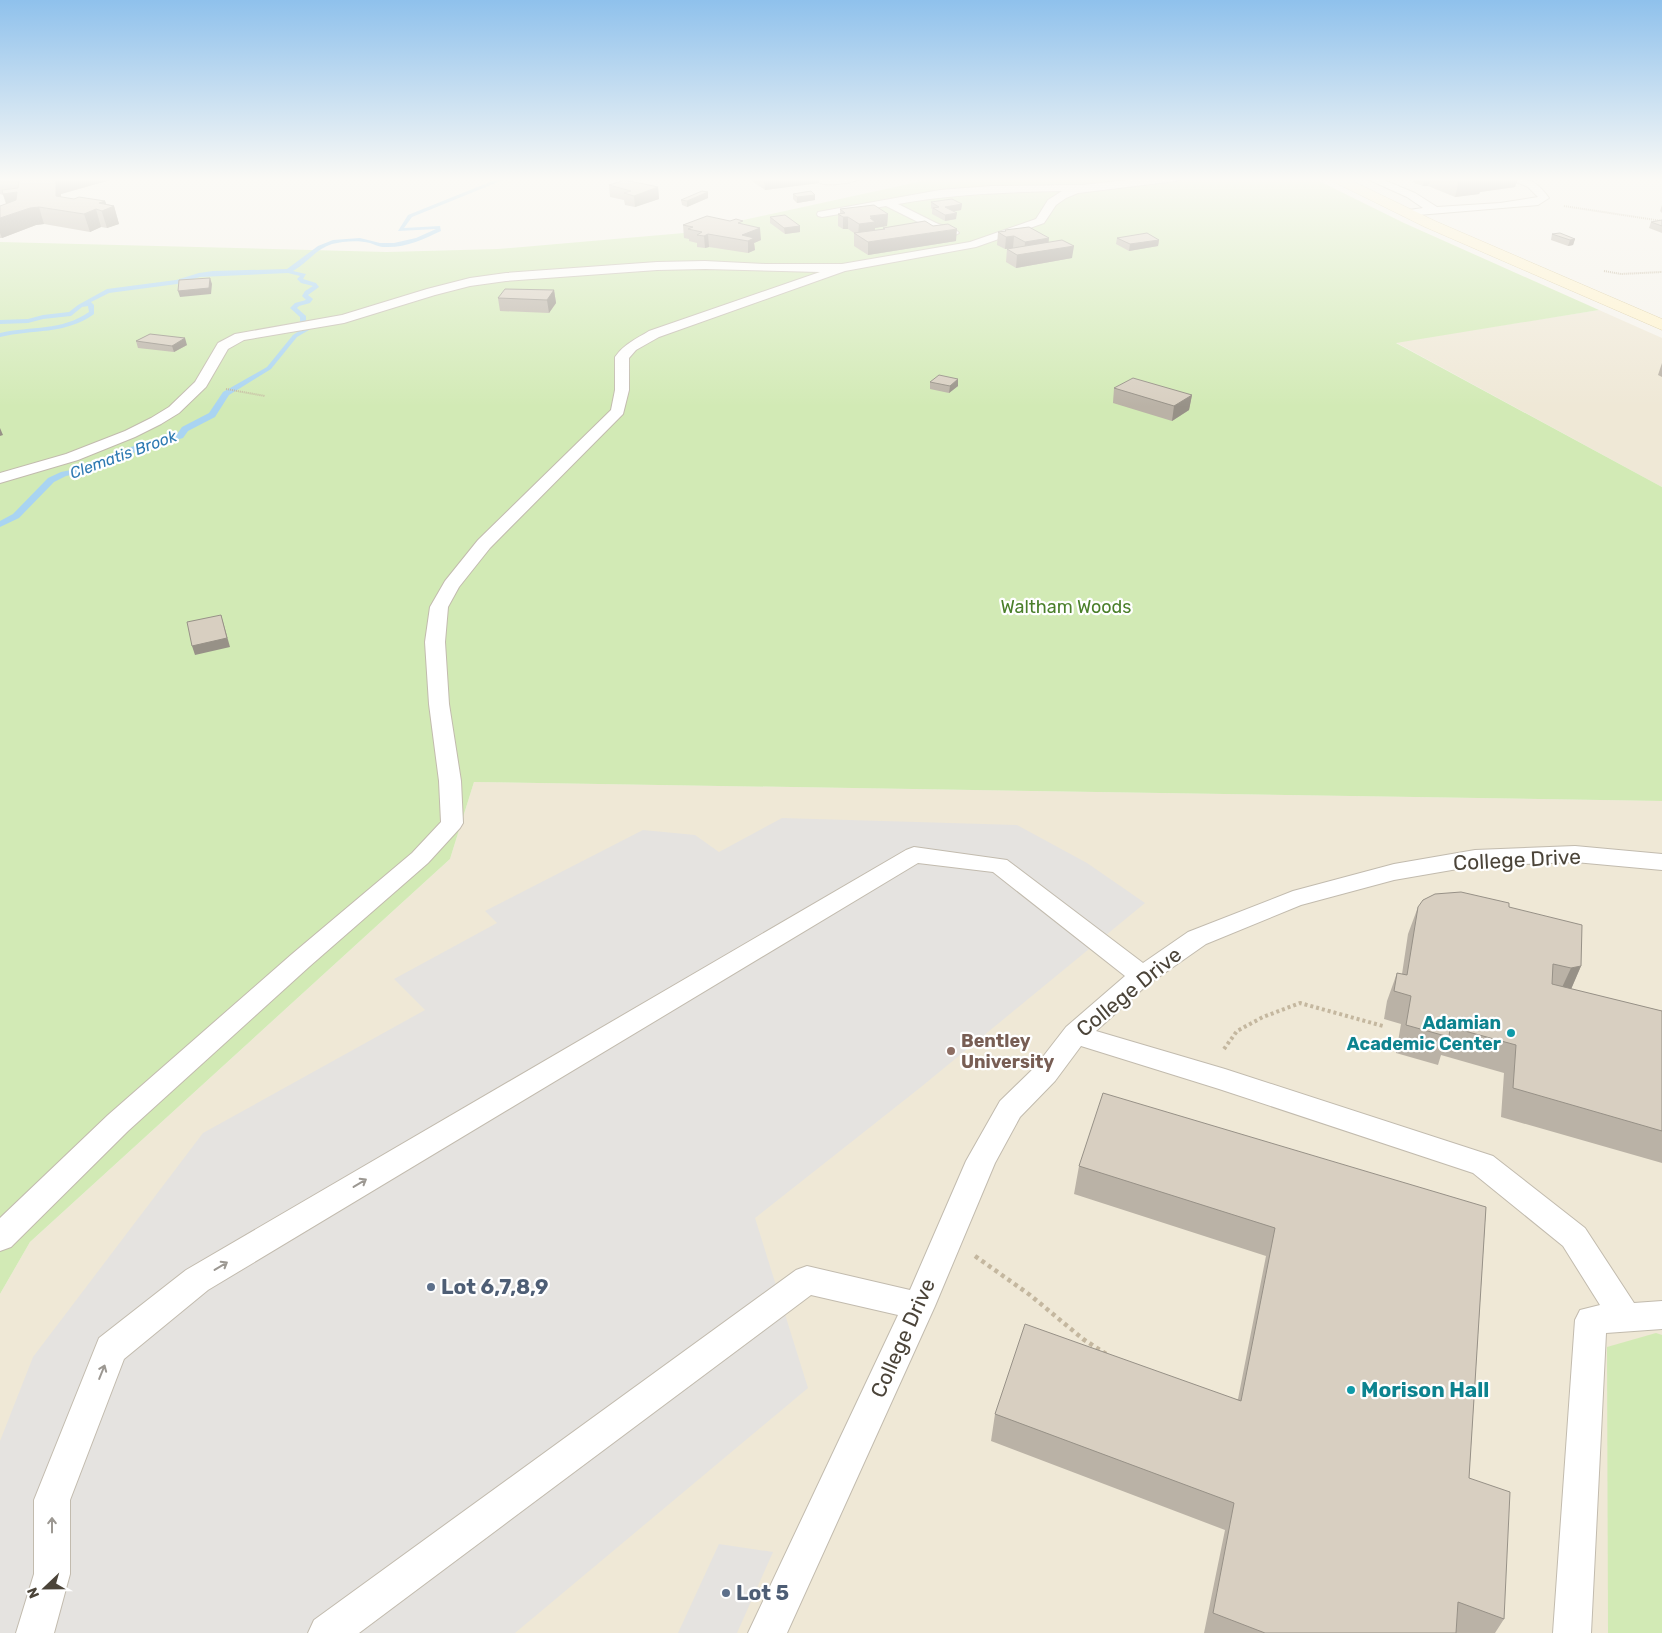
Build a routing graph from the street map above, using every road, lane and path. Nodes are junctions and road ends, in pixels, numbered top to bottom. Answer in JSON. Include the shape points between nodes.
{"nodes":[{"id":1,"x":922,"y":254,"type":"edge"},
{"id":2,"x":1500,"y":254,"type":"edge"},
{"id":3,"x":842,"y":268,"type":"junction"},
{"id":4,"x":1662,"y":325,"type":"edge"},
{"id":5,"x":222,"y":388,"type":"dead end"},
{"id":6,"x":265,"y":396,"type":"dead end"},
{"id":7,"x":0,"y":478,"type":"edge"},
{"id":8,"x":1662,"y":862,"type":"edge"},
{"id":9,"x":1143,"y":976,"type":"junction"},
{"id":10,"x":1383,"y":1026,"type":"dead end"},
{"id":11,"x":1075,"y":1034,"type":"junction"},
{"id":12,"x":1205,"y":1074,"type":"junction"},
{"id":13,"x":948,"y":1237,"type":"junction"},
{"id":14,"x":0,"y":1238,"type":"edge"},
{"id":15,"x":919,"y":1306,"type":"junction"},
{"id":16,"x":1662,"y":1315,"type":"edge"},
{"id":17,"x":1626,"y":1318,"type":"junction"},
{"id":18,"x":1112,"y":1357,"type":"edge"},
{"id":19,"x":35,"y":1633,"type":"edge"},
{"id":20,"x":327,"y":1633,"type":"edge"},
{"id":21,"x":767,"y":1633,"type":"edge"},
{"id":22,"x":1572,"y":1633,"type":"edge"}],
"edges":[{"from":1,"to":3,"type":"lane"},
{"from":2,"to":4,"type":"main road"},
{"from":3,"to":7,"type":"lane","via":[[657,266],[506,277],[431,292],[367,313],[240,337],[223,346],[201,384],[174,410],[130,434],[72,457]]},
{"from":3,"to":14,"type":"lane","via":[[654,334],[631,347],[622,357],[618,411],[484,544],[438,607],[439,704],[450,781],[452,823],[420,858],[118,1123]]},
{"from":5,"to":6,"type":"path"},
{"from":8,"to":9,"type":"lane","name":"College Drive","via":[[1576,854],[1475,858],[1394,872],[1293,899],[1197,938]]},
{"from":9,"to":11,"type":"lane","name":"College Drive"},
{"from":19,"to":9,"type":"lane","one_way":true,"via":[[52,1574],[52,1500],[112,1349],[197,1280],[914,855],[999,865]]},
{"from":10,"to":12,"type":"path","via":[[1300,1003],[1263,1016],[1237,1031]]},
{"from":11,"to":12,"type":"lane"},
{"from":11,"to":13,"type":"lane","name":"College Drive","via":[[1045,1074],[1010,1109],[981,1161]]},
{"from":12,"to":17,"type":"lane","via":[[1483,1164],[1574,1237]]},
{"from":13,"to":15,"type":"lane","name":"College Drive"},
{"from":13,"to":18,"type":"path","via":[[1030,1295],[1082,1339]]},
{"from":15,"to":20,"type":"lane","via":[[807,1280]]},
{"from":15,"to":21,"type":"lane","name":"College Drive"},
{"from":16,"to":17,"type":"lane"},
{"from":17,"to":22,"type":"lane","via":[[1591,1320]]}]}
